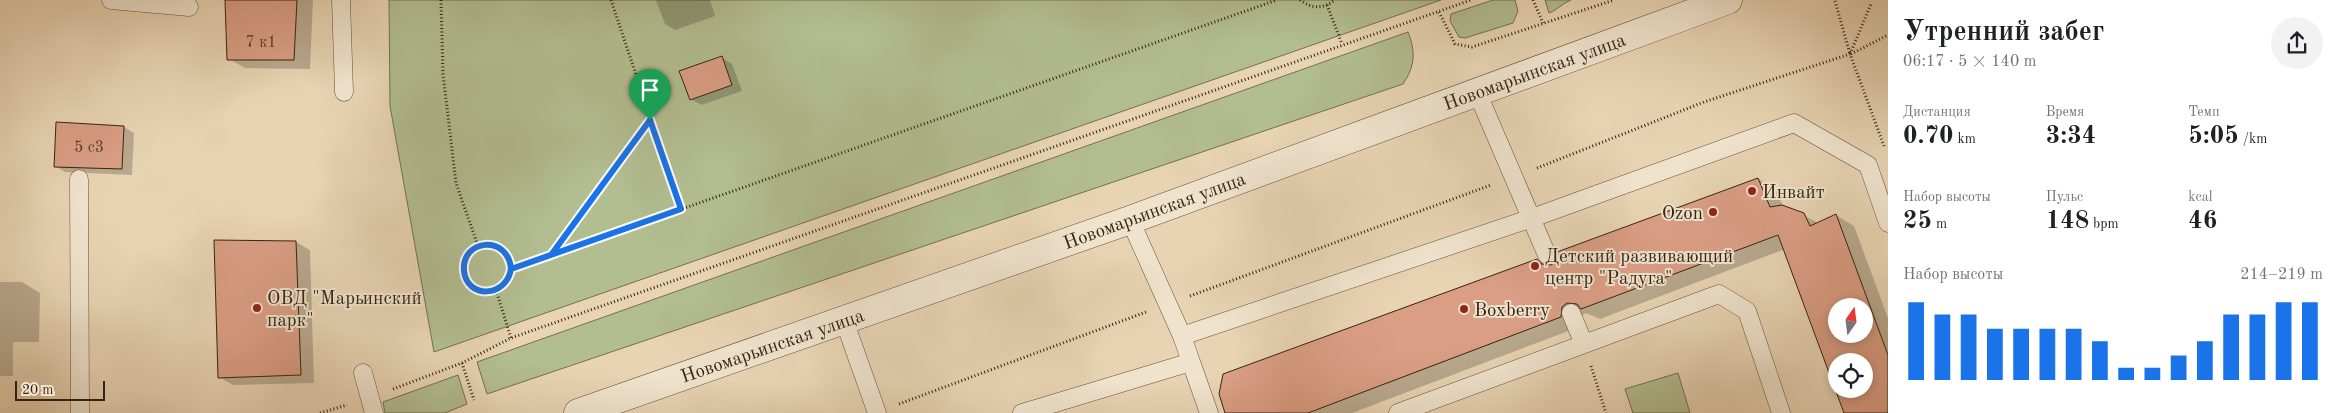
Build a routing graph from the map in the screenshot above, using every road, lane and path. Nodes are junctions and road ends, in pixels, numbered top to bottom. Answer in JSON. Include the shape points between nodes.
{"nodes":[{"id":1,"x":111,"y":0,"type":"edge"},
{"id":2,"x":341,"y":0,"type":"edge"},
{"id":3,"x":441,"y":0,"type":"edge"},
{"id":4,"x":611,"y":0,"type":"edge"},
{"id":5,"x":1277,"y":0,"type":"edge"},
{"id":6,"x":1300,"y":0,"type":"edge"},
{"id":7,"x":1335,"y":0,"type":"edge"},
{"id":8,"x":1471,"y":0,"type":"edge"},
{"id":9,"x":1533,"y":0,"type":"edge"},
{"id":10,"x":1614,"y":0,"type":"edge"},
{"id":11,"x":1728,"y":0,"type":"edge"},
{"id":12,"x":1835,"y":1,"type":"dead end"},
{"id":13,"x":1871,"y":4,"type":"dead end"},
{"id":14,"x":1328,"y":5,"type":"junction"},
{"id":15,"x":189,"y":7,"type":"dead end"},
{"id":16,"x":1439,"y":12,"type":"junction"},
{"id":17,"x":1543,"y":23,"type":"junction"},
{"id":18,"x":1888,"y":35,"type":"edge"},
{"id":19,"x":1342,"y":44,"type":"junction"},
{"id":20,"x":1850,"y":54,"type":"junction"},
{"id":21,"x":344,"y":92,"type":"dead end"},
{"id":22,"x":1477,"y":92,"type":"junction"},
{"id":23,"x":650,"y":120,"type":"junction"},
{"id":24,"x":1885,"y":147,"type":"dead end"},
{"id":25,"x":1514,"y":176,"type":"junction"},
{"id":26,"x":80,"y":179,"type":"dead end"},
{"id":27,"x":681,"y":209,"type":"junction"},
{"id":28,"x":1532,"y":218,"type":"junction"},
{"id":29,"x":1130,"y":220,"type":"junction"},
{"id":30,"x":1888,"y":223,"type":"edge"},
{"id":31,"x":478,"y":246,"type":"junction"},
{"id":32,"x":551,"y":255,"type":"junction"},
{"id":33,"x":1547,"y":255,"type":"dead end"},
{"id":34,"x":511,"y":269,"type":"junction"},
{"id":35,"x":496,"y":290,"type":"junction"},
{"id":36,"x":1167,"y":304,"type":"junction"},
{"id":37,"x":1571,"y":313,"type":"dead end"},
{"id":38,"x":844,"y":320,"type":"junction"},
{"id":39,"x":1182,"y":336,"type":"junction"},
{"id":40,"x":510,"y":338,"type":"junction"},
{"id":41,"x":1584,"y":344,"type":"junction"},
{"id":42,"x":1191,"y":362,"type":"junction"},
{"id":43,"x":462,"y":364,"type":"junction"},
{"id":44,"x":363,"y":373,"type":"dead end"},
{"id":45,"x":474,"y":400,"type":"dead end"},
{"id":46,"x":372,"y":405,"type":"edge"},
{"id":47,"x":80,"y":413,"type":"edge"},
{"id":48,"x":323,"y":413,"type":"edge"},
{"id":49,"x":578,"y":413,"type":"edge"},
{"id":50,"x":877,"y":413,"type":"edge"},
{"id":51,"x":1022,"y":413,"type":"edge"},
{"id":52,"x":1209,"y":413,"type":"edge"},
{"id":53,"x":1398,"y":413,"type":"edge"},
{"id":54,"x":1606,"y":413,"type":"edge"},
{"id":55,"x":1781,"y":413,"type":"edge"}],
"edges":[{"from":1,"to":15,"type":"lane"},
{"from":2,"to":21,"type":"lane"},
{"from":3,"to":31,"type":"path","via":[[443,74],[456,183]]},
{"from":4,"to":23,"type":"path"},
{"from":5,"to":27,"type":"path"},
{"from":6,"to":14,"type":"path","via":[[1313,7]]},
{"from":7,"to":14,"type":"path"},
{"from":8,"to":16,"type":"path"},
{"from":9,"to":17,"type":"path"},
{"from":10,"to":17,"type":"path"},
{"from":11,"to":22,"type":"street","name":"Новомарьинская улица"},
{"from":12,"to":20,"type":"path"},
{"from":13,"to":20,"type":"path"},
{"from":14,"to":19,"type":"path"},
{"from":16,"to":17,"type":"path","via":[[1455,44],[1472,46]]},
{"from":16,"to":19,"type":"path"},
{"from":18,"to":20,"type":"path"},
{"from":19,"to":40,"type":"path"},
{"from":20,"to":24,"type":"path"},
{"from":20,"to":25,"type":"path","via":[[1704,102]]},
{"from":22,"to":25,"type":"lane"},
{"from":22,"to":29,"type":"street","name":"Новомарьинская улица"},
{"from":23,"to":27,"type":"path"},
{"from":23,"to":32,"type":"path"},
{"from":25,"to":28,"type":"lane"},
{"from":25,"to":36,"type":"path"},
{"from":26,"to":47,"type":"lane"},
{"from":27,"to":32,"type":"path"},
{"from":28,"to":30,"type":"lane","via":[[1794,124],[1868,165]]},
{"from":28,"to":33,"type":"lane"},
{"from":28,"to":39,"type":"lane"},
{"from":29,"to":36,"type":"lane"},
{"from":29,"to":38,"type":"street","name":"Новомарьинская улица"},
{"from":31,"to":34,"type":"path","via":[[498,247],[508,256]]},
{"from":31,"to":35,"type":"path","via":[[467,256],[466,277],[469,283],[482,291]]},
{"from":32,"to":34,"type":"path"},
{"from":34,"to":35,"type":"path","via":[[506,282]]},
{"from":35,"to":40,"type":"path"},
{"from":36,"to":39,"type":"lane"},
{"from":36,"to":50,"type":"path"},
{"from":37,"to":41,"type":"lane"},
{"from":38,"to":49,"type":"street","name":"Новомарьинская улица"},
{"from":38,"to":50,"type":"lane"},
{"from":39,"to":42,"type":"lane"},
{"from":40,"to":43,"type":"path"},
{"from":41,"to":53,"type":"lane"},
{"from":41,"to":54,"type":"path"},
{"from":41,"to":55,"type":"lane","via":[[1719,294],[1747,311]]},
{"from":42,"to":51,"type":"lane"},
{"from":42,"to":52,"type":"lane"},
{"from":43,"to":45,"type":"path"},
{"from":43,"to":46,"type":"path"},
{"from":44,"to":46,"type":"lane"},
{"from":46,"to":48,"type":"path"}]}
